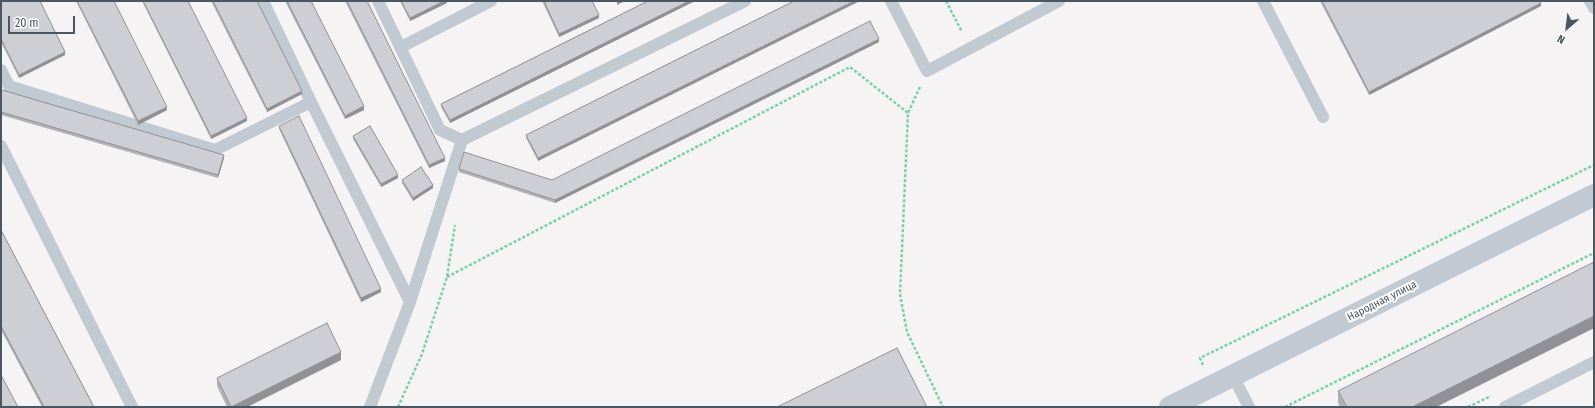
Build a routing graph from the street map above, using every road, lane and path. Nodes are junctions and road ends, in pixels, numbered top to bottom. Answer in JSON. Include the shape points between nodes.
{"nodes":[{"id":1,"x":263,"y":1,"type":"edge"},
{"id":2,"x":378,"y":1,"type":"edge"},
{"id":3,"x":491,"y":1,"type":"edge"},
{"id":4,"x":745,"y":1,"type":"edge"},
{"id":5,"x":891,"y":1,"type":"edge"},
{"id":6,"x":946,"y":1,"type":"edge"},
{"id":7,"x":1059,"y":1,"type":"edge"},
{"id":8,"x":1263,"y":1,"type":"edge"},
{"id":9,"x":1590,"y":1,"type":"edge"},
{"id":10,"x":1594,"y":8,"type":"edge"},
{"id":11,"x":401,"y":47,"type":"junction"},
{"id":12,"x":970,"y":48,"type":"junction"},
{"id":13,"x":1,"y":70,"type":"edge"},
{"id":14,"x":927,"y":71,"type":"junction"},
{"id":15,"x":311,"y":102,"type":"junction"},
{"id":16,"x":908,"y":113,"type":"junction"},
{"id":17,"x":1323,"y":117,"type":"dead end"},
{"id":18,"x":462,"y":140,"type":"junction"},
{"id":19,"x":1,"y":146,"type":"edge"},
{"id":20,"x":1594,"y":165,"type":"edge"},
{"id":21,"x":1594,"y":195,"type":"edge"},
{"id":22,"x":456,"y":219,"type":"dead end"},
{"id":23,"x":1594,"y":253,"type":"edge"},
{"id":24,"x":447,"y":277,"type":"junction"},
{"id":25,"x":410,"y":302,"type":"junction"},
{"id":26,"x":1594,"y":362,"type":"edge"},
{"id":27,"x":1233,"y":376,"type":"junction"},
{"id":28,"x":1212,"y":386,"type":"junction"},
{"id":29,"x":132,"y":407,"type":"edge"},
{"id":30,"x":370,"y":407,"type":"edge"},
{"id":31,"x":398,"y":407,"type":"edge"},
{"id":32,"x":943,"y":407,"type":"edge"},
{"id":33,"x":1170,"y":407,"type":"edge"},
{"id":34,"x":1248,"y":407,"type":"edge"},
{"id":35,"x":1285,"y":407,"type":"edge"},
{"id":36,"x":1505,"y":407,"type":"edge"}],
"edges":[{"from":1,"to":15,"type":"lane"},
{"from":2,"to":11,"type":"lane"},
{"from":3,"to":11,"type":"lane"},
{"from":4,"to":18,"type":"lane"},
{"from":5,"to":14,"type":"lane"},
{"from":6,"to":12,"type":"path"},
{"from":7,"to":12,"type":"lane"},
{"from":8,"to":17,"type":"lane"},
{"from":9,"to":10,"type":"lane"},
{"from":11,"to":18,"type":"lane","via":[[440,130]]},
{"from":12,"to":14,"type":"lane"},
{"from":13,"to":15,"type":"lane","via":[[9,86],[216,150]]},
{"from":14,"to":16,"type":"path"},
{"from":15,"to":25,"type":"lane"},
{"from":16,"to":24,"type":"path","via":[[850,67]]},
{"from":16,"to":32,"type":"path","via":[[900,294],[907,332]]},
{"from":18,"to":25,"type":"lane"},
{"from":19,"to":29,"type":"lane"},
{"from":20,"to":28,"type":"path","via":[[1200,358]]},
{"from":21,"to":27,"type":"street","name":"Народная улица"},
{"from":22,"to":24,"type":"path"},
{"from":23,"to":35,"type":"path"},
{"from":24,"to":31,"type":"path","via":[[422,354]]},
{"from":25,"to":30,"type":"lane"},
{"from":26,"to":36,"type":"lane"},
{"from":27,"to":28,"type":"street","name":"Народная улица"},
{"from":27,"to":34,"type":"lane"},
{"from":28,"to":33,"type":"street","name":"Народная улица"}]}
